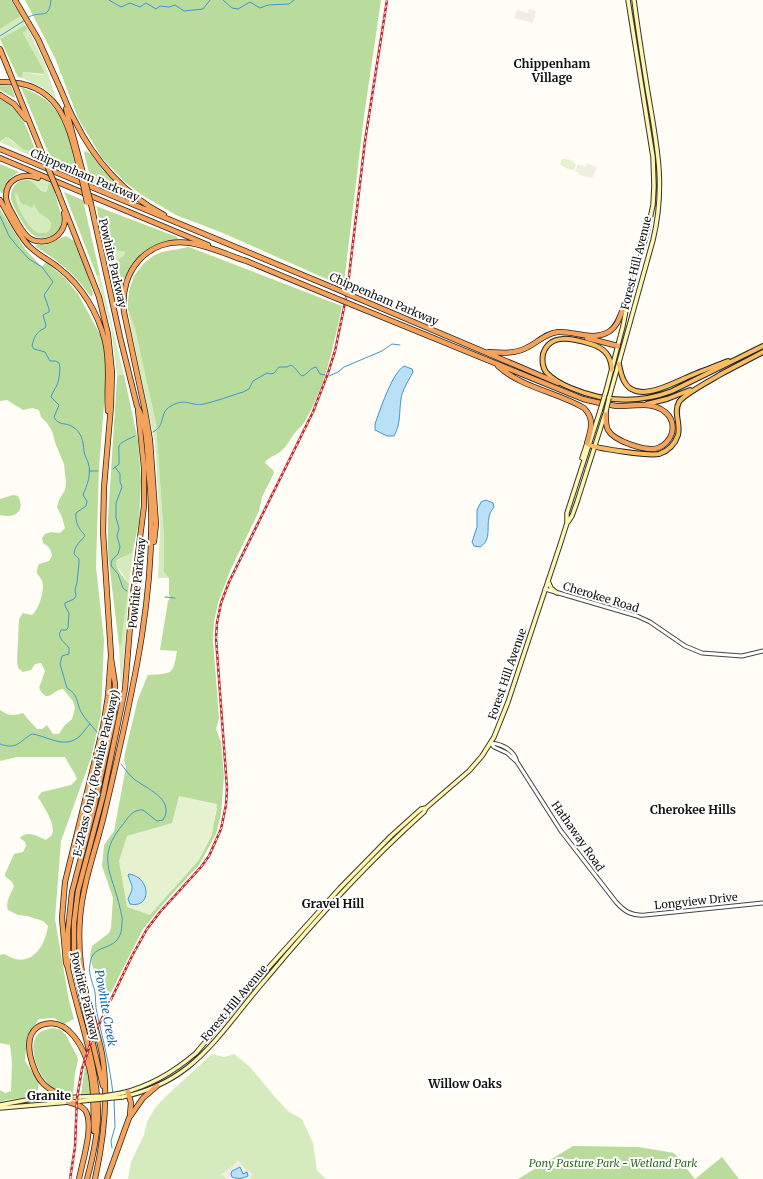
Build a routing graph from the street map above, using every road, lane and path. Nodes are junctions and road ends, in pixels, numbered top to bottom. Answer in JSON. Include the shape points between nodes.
{"nodes":[{"id":1,"x":15,"y":0,"type":"edge"},
{"id":2,"x":628,"y":0,"type":"edge"},
{"id":3,"x":634,"y":0,"type":"edge"},
{"id":4,"x":0,"y":49,"type":"edge"},
{"id":5,"x":55,"y":77,"type":"junction"},
{"id":6,"x":0,"y":82,"type":"edge"},
{"id":7,"x":0,"y":95,"type":"edge"},
{"id":8,"x":0,"y":148,"type":"edge"},
{"id":9,"x":40,"y":148,"type":"junction"},
{"id":10,"x":0,"y":158,"type":"edge"},
{"id":11,"x":82,"y":176,"type":"junction"},
{"id":12,"x":78,"y":191,"type":"junction"},
{"id":13,"x":58,"y":193,"type":"junction"},
{"id":14,"x":0,"y":200,"type":"edge"},
{"id":15,"x":250,"y":253,"type":"junction"},
{"id":16,"x":246,"y":261,"type":"junction"},
{"id":17,"x":628,"y":300,"type":"junction"},
{"id":18,"x":579,"y":335,"type":"junction"},
{"id":19,"x":763,"y":345,"type":"edge"},
{"id":20,"x":618,"y":346,"type":"junction"},
{"id":21,"x":623,"y":349,"type":"junction"},
{"id":22,"x":485,"y":351,"type":"junction"},
{"id":23,"x":763,"y":352,"type":"edge"},
{"id":24,"x":496,"y":364,"type":"junction"},
{"id":25,"x":619,"y":364,"type":"junction"},
{"id":26,"x":612,"y":370,"type":"junction"},
{"id":27,"x":722,"y":373,"type":"junction"},
{"id":28,"x":558,"y":383,"type":"junction"},
{"id":29,"x":645,"y":405,"type":"junction"},
{"id":30,"x":138,"y":406,"type":"junction"},
{"id":31,"x":606,"y":411,"type":"junction"},
{"id":32,"x":110,"y":423,"type":"junction"},
{"id":33,"x":588,"y":444,"type":"junction"},
{"id":34,"x":595,"y":446,"type":"junction"},
{"id":35,"x":567,"y":523,"type":"junction"},
{"id":36,"x":151,"y":552,"type":"junction"},
{"id":37,"x":548,"y":580,"type":"junction"},
{"id":38,"x":545,"y":589,"type":"junction"},
{"id":39,"x":556,"y":593,"type":"junction"},
{"id":40,"x":763,"y":651,"type":"edge"},
{"id":41,"x":110,"y":654,"type":"junction"},
{"id":42,"x":491,"y":743,"type":"junction"},
{"id":43,"x":426,"y":808,"type":"junction"},
{"id":44,"x":763,"y":903,"type":"edge"},
{"id":45,"x":631,"y":914,"type":"joint"},
{"id":46,"x":68,"y":968,"type":"junction"},
{"id":47,"x":157,"y":1086,"type":"junction"},
{"id":48,"x":105,"y":1093,"type":"junction"},
{"id":49,"x":128,"y":1094,"type":"junction"},
{"id":50,"x":72,"y":1098,"type":"junction"},
{"id":51,"x":81,"y":1099,"type":"junction"},
{"id":52,"x":68,"y":1102,"type":"junction"},
{"id":53,"x":0,"y":1106,"type":"edge"},
{"id":54,"x":129,"y":1118,"type":"junction"},
{"id":55,"x":95,"y":1145,"type":"junction"},
{"id":56,"x":79,"y":1179,"type":"edge"},
{"id":57,"x":87,"y":1179,"type":"edge"},
{"id":58,"x":95,"y":1179,"type":"edge"},
{"id":59,"x":107,"y":1179,"type":"edge"}],
"edges":[{"from":1,"to":5,"type":"highway","name":"Powhite Parkway","via":[[31,26]]},
{"from":2,"to":17,"type":"main road","name":"Forest Hill Avenue","via":[[654,177],[649,225]]},
{"from":3,"to":21,"type":"main road","name":"Forest Hill Avenue","via":[[660,184],[657,224]]},
{"from":4,"to":9,"type":"highway","name":"Powhite Parkway","bridge":true},
{"from":5,"to":11,"type":"highway","name":"Powhite Parkway","via":[[71,125]]},
{"from":5,"to":15,"type":"highway","via":[[81,133],[97,157],[122,185],[160,213]]},
{"from":6,"to":11,"type":"highway","via":[[31,86],[55,103],[67,123]]},
{"from":7,"to":9,"type":"highway","via":[[20,110]]},
{"from":8,"to":15,"type":"highway","name":"Chippenham Parkway"},
{"from":9,"to":13,"type":"highway","name":"Powhite Parkway","bridge":true},
{"from":10,"to":12,"type":"highway","name":"Chippenham Parkway"},
{"from":11,"to":30,"type":"highway","name":"Powhite Parkway","bridge":true},
{"from":12,"to":13,"type":"highway","via":[[60,187],[31,175],[13,181],[7,189],[7,201],[24,232],[31,239],[50,240],[62,230],[65,218]]},
{"from":12,"to":16,"type":"highway","name":"Chippenham Parkway"},
{"from":13,"to":32,"type":"highway","name":"Powhite Parkway","via":[[94,282],[105,319],[112,372]]},
{"from":14,"to":32,"type":"highway","via":[[25,241],[69,277],[93,309],[107,350]]},
{"from":15,"to":22,"type":"highway","name":"Chippenham Parkway","bridge":true},
{"from":16,"to":24,"type":"highway","name":"Chippenham Parkway","bridge":true},
{"from":16,"to":36,"type":"highway","via":[[195,244],[169,244],[154,249],[142,257],[133,267],[126,283],[124,312],[152,451],[156,533]]},
{"from":17,"to":18,"type":"highway","via":[[624,304],[619,321],[611,330],[598,336]]},
{"from":17,"to":20,"type":"main road","name":"Forest Hill Avenue"},
{"from":18,"to":20,"type":"highway"},
{"from":18,"to":22,"type":"highway","via":[[556,332],[517,352]]},
{"from":19,"to":25,"type":"highway","via":[[667,386],[648,391],[635,391],[628,386],[622,378]]},
{"from":19,"to":28,"type":"highway","name":"Chippenham Parkway","via":[[683,387],[651,398],[601,398]]},
{"from":20,"to":21,"type":"main road"},
{"from":20,"to":26,"type":"main road","name":"Forest Hill Avenue"},
{"from":21,"to":25,"type":"main road","name":"Forest Hill Avenue"},
{"from":22,"to":28,"type":"highway","name":"Chippenham Parkway"},
{"from":23,"to":27,"type":"highway","name":"Chippenham Parkway"},
{"from":24,"to":29,"type":"highway","name":"Chippenham Parkway","via":[[589,401],[617,406]]},
{"from":24,"to":33,"type":"highway","via":[[525,382],[585,410],[592,424]]},
{"from":25,"to":31,"type":"main road","name":"Forest Hill Avenue","bridge":true},
{"from":26,"to":28,"type":"highway","via":[[610,358],[600,348],[571,339],[558,339],[547,347],[542,360],[546,370]]},
{"from":26,"to":33,"type":"main road","name":"Forest Hill Avenue","bridge":true},
{"from":27,"to":29,"type":"highway","name":"Chippenham Parkway","via":[[678,396]]},
{"from":27,"to":34,"type":"highway","via":[[686,394],[680,401],[676,413],[678,435],[666,451],[651,454]]},
{"from":29,"to":31,"type":"highway","via":[[664,410],[672,423],[669,438],[665,444],[657,448],[645,448],[621,441],[614,436],[607,427]]},
{"from":30,"to":36,"type":"highway","name":"Powhite Parkway","via":[[149,470]]},
{"from":30,"to":48,"type":"highway","name":"E-ZPass Only (Powhite Parkway)","via":[[144,463],[144,517],[131,609],[124,689],[103,796],[78,891],[74,929],[77,977]]},
{"from":31,"to":34,"type":"main road","name":"Forest Hill Avenue"},
{"from":32,"to":41,"type":"highway","name":"Powhite Parkway","via":[[104,482],[103,538]]},
{"from":33,"to":34,"type":"highway"},
{"from":33,"to":35,"type":"main road","name":"Forest Hill Avenue","via":[[567,513]]},
{"from":34,"to":35,"type":"main road","name":"Forest Hill Avenue","via":[[572,516]]},
{"from":35,"to":37,"type":"main road","name":"Forest Hill Avenue"},
{"from":36,"to":48,"type":"highway","name":"Powhite Parkway","via":[[144,618],[135,668],[80,918],[82,972],[102,1056]]},
{"from":37,"to":38,"type":"main road","name":"Forest Hill Avenue"},
{"from":37,"to":39,"type":"main road"},
{"from":38,"to":39,"type":"street","name":"Cherokee Road"},
{"from":38,"to":42,"type":"main road","name":"Forest Hill Avenue"},
{"from":39,"to":40,"type":"street","name":"Cherokee Road","via":[[637,616],[685,646],[702,653],[742,656]]},
{"from":41,"to":46,"type":"highway","name":"E-ZPass Only (Powhite Parkway)","via":[[115,673],[114,717],[72,892]]},
{"from":41,"to":46,"type":"highway","name":"Powhite Parkway","via":[[106,717],[63,891],[64,950]]},
{"from":42,"to":43,"type":"main road","name":"Forest Hill Avenue","via":[[469,771]]},
{"from":42,"to":45,"type":"street","name":"Hathaway Road","via":[[510,750],[582,860],[616,902]]},
{"from":43,"to":47,"type":"main road","name":"Forest Hill Avenue","via":[[322,914],[206,1051],[178,1074]]},
{"from":43,"to":49,"type":"main road","name":"Forest Hill Avenue","via":[[421,809],[390,836],[340,888],[196,1053],[179,1068]]},
{"from":44,"to":45,"type":"street","name":"Longview Drive","via":[[645,915]]},
{"from":46,"to":55,"type":"highway","name":"Powhite Parkway","via":[[95,1080],[98,1113]]},
{"from":47,"to":49,"type":"main road","name":"Forest Hill Avenue"},
{"from":47,"to":54,"type":"highway","via":[[143,1098]]},
{"from":48,"to":58,"type":"highway","name":"Powhite Parkway","via":[[103,1138]]},
{"from":49,"to":51,"type":"main road","name":"Forest Hill Avenue","bridge":true},
{"from":49,"to":54,"type":"highway","via":[[131,1105]]},
{"from":50,"to":51,"type":"main road","name":"Forest Hill Avenue"},
{"from":50,"to":53,"type":"main road","name":"Forest Hill Avenue","via":[[21,1100]]},
{"from":50,"to":55,"type":"highway","via":[[50,1090],[34,1071],[29,1042],[34,1031],[43,1025],[52,1023],[64,1027],[75,1038],[83,1052],[91,1081]]},
{"from":51,"to":52,"type":"main road","name":"Forest Hill Avenue"},
{"from":52,"to":53,"type":"main road","name":"Forest Hill Avenue"},
{"from":52,"to":56,"type":"highway","via":[[81,1106],[88,1117],[88,1136]]},
{"from":54,"to":59,"type":"highway"},
{"from":55,"to":57,"type":"highway","name":"Powhite Parkway"}]}
